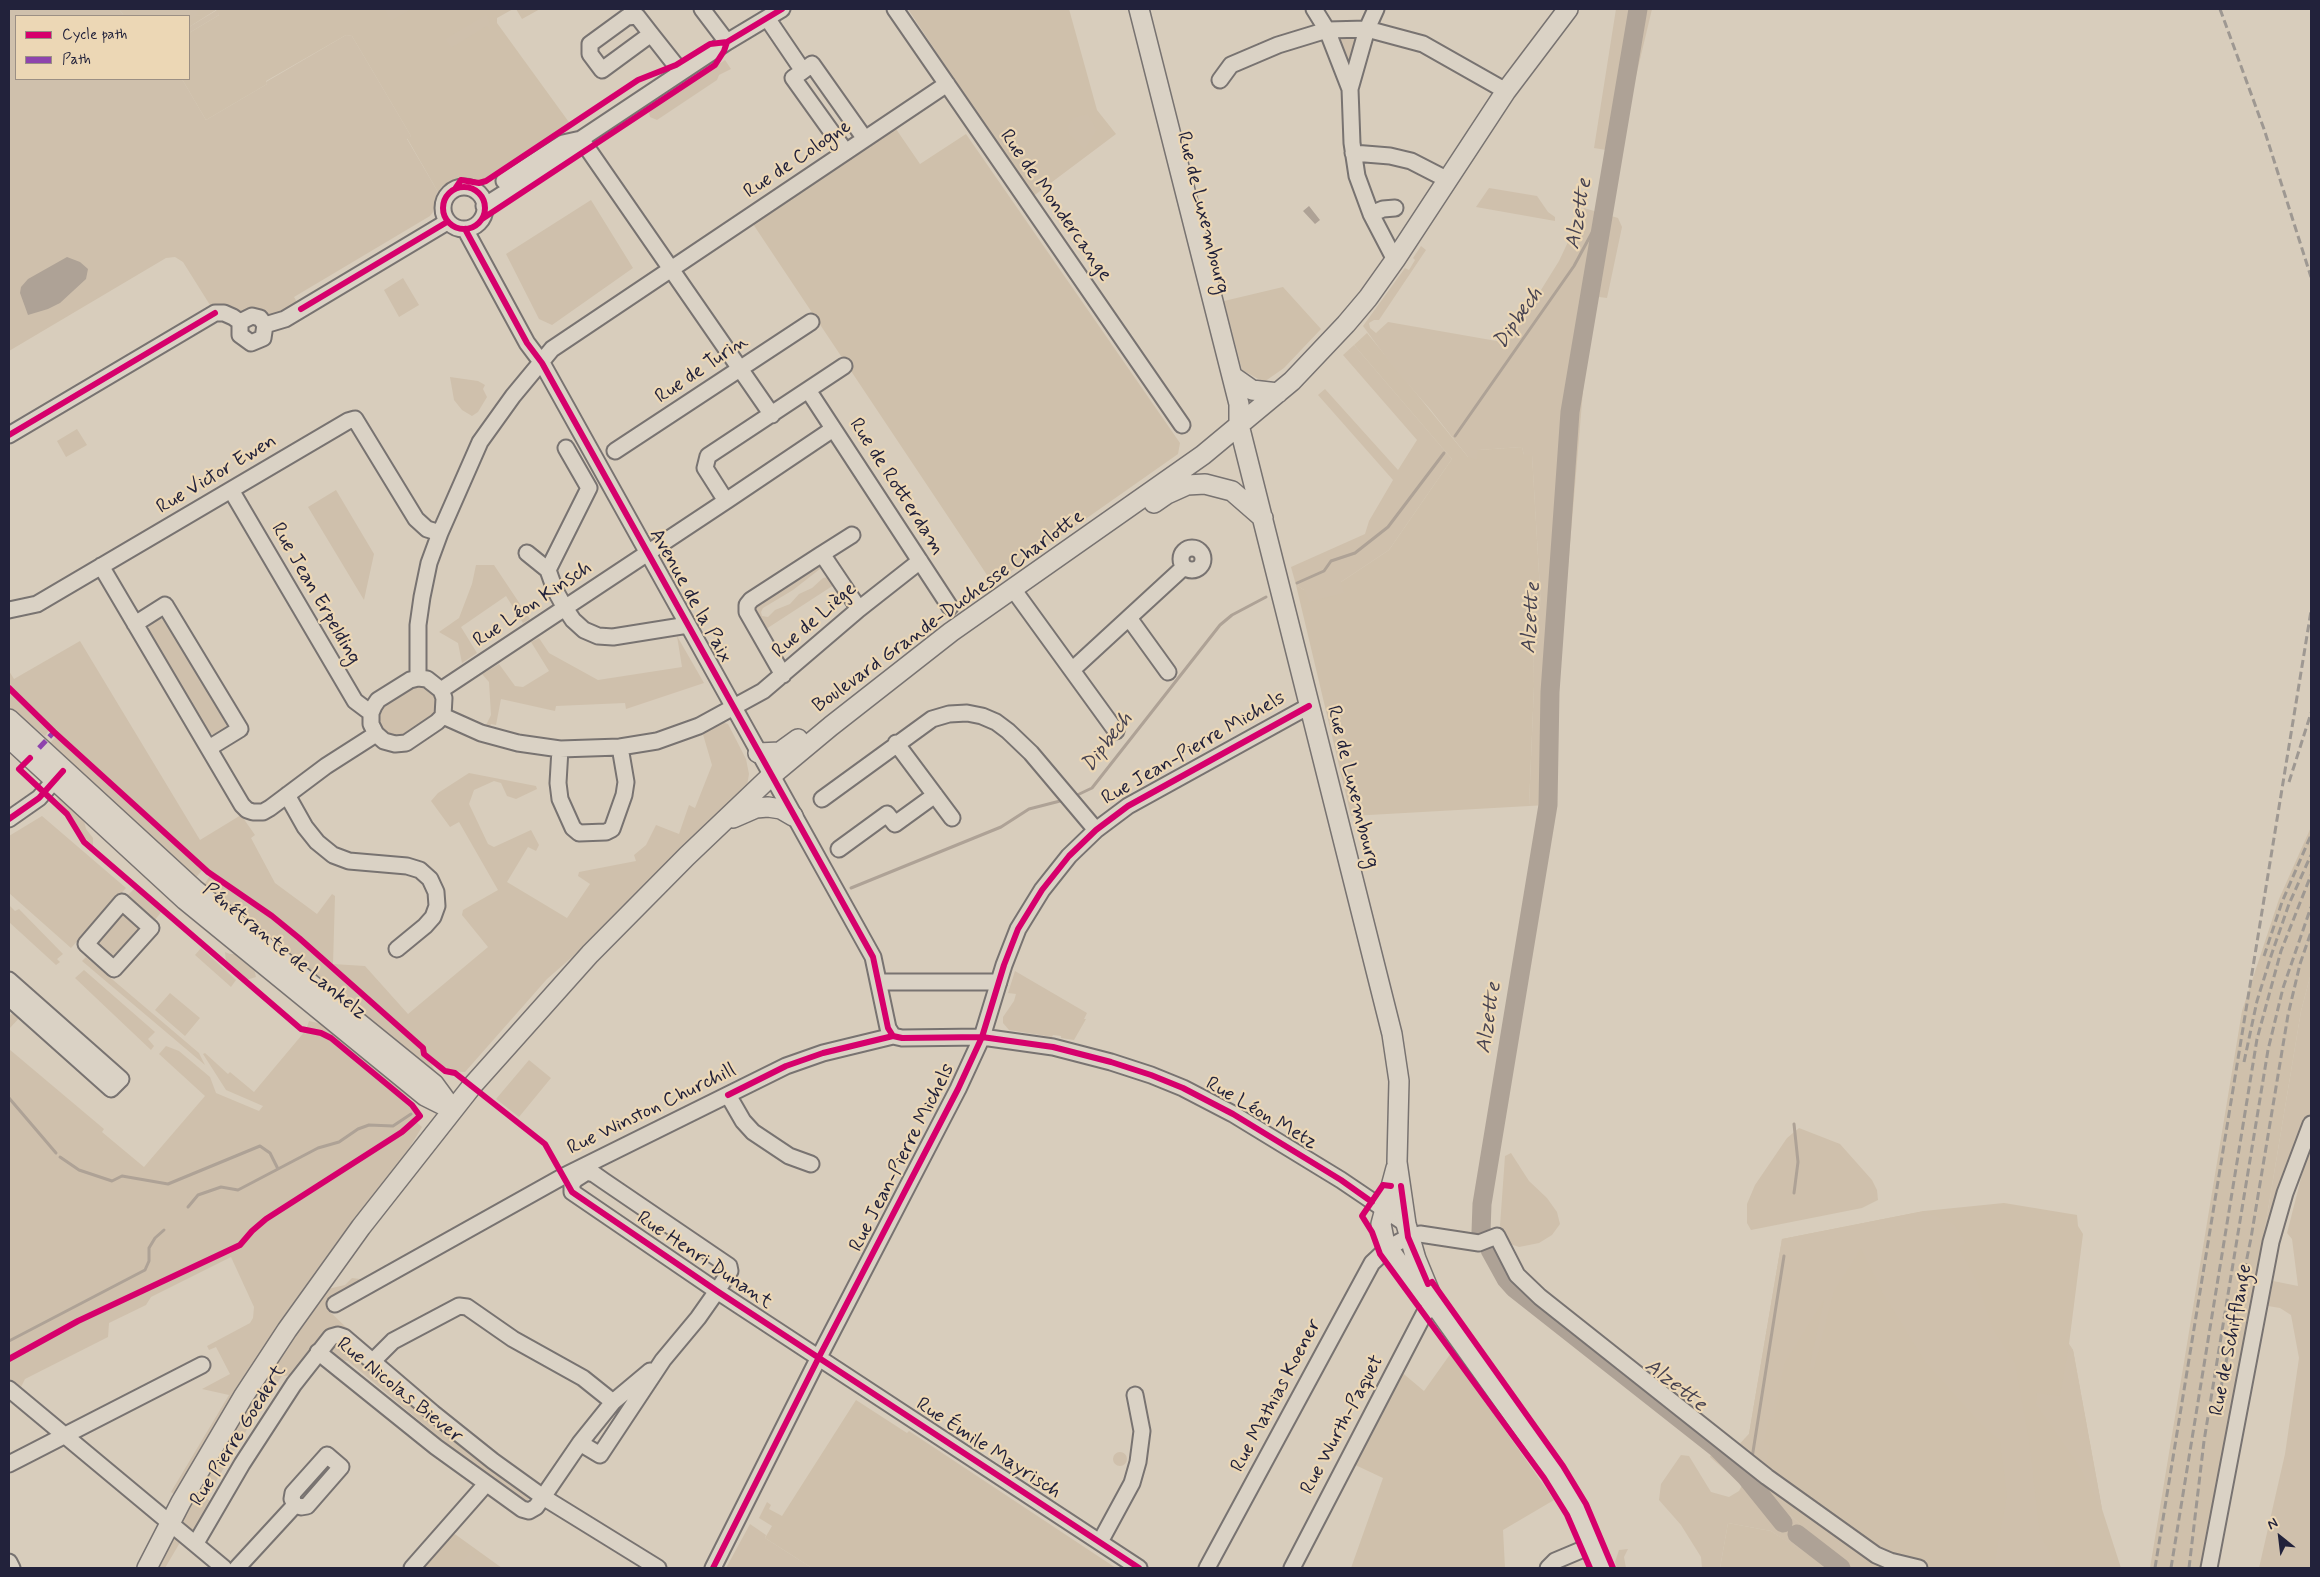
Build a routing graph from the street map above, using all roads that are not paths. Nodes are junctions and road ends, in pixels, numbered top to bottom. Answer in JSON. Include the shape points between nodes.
{"nodes":[{"id":1,"x":702,"y":9,"type":"edge"},
{"id":2,"x":782,"y":9,"type":"edge"},
{"id":3,"x":895,"y":9,"type":"edge"},
{"id":4,"x":1128,"y":9,"type":"edge"},
{"id":5,"x":1139,"y":9,"type":"edge"},
{"id":6,"x":1314,"y":9,"type":"edge"},
{"id":7,"x":1376,"y":9,"type":"edge"},
{"id":8,"x":1568,"y":9,"type":"edge"},
{"id":9,"x":767,"y":18,"type":"junction"},
{"id":10,"x":1367,"y":29,"type":"junction"},
{"id":11,"x":1327,"y":30,"type":"junction"},
{"id":12,"x":651,"y":34,"type":"dead end"},
{"id":13,"x":727,"y":42,"type":"junction"},
{"id":14,"x":802,"y":71,"type":"junction"},
{"id":15,"x":681,"y":72,"type":"junction"},
{"id":16,"x":1220,"y":80,"type":"dead end"},
{"id":17,"x":947,"y":84,"type":"junction"},
{"id":18,"x":1350,"y":89,"type":"junction"},
{"id":19,"x":1506,"y":91,"type":"junction"},
{"id":20,"x":581,"y":139,"type":"junction"},
{"id":21,"x":865,"y":139,"type":"junction"},
{"id":22,"x":846,"y":152,"type":"junction"},
{"id":23,"x":1353,"y":153,"type":"junction"},
{"id":24,"x":1448,"y":180,"type":"junction"},
{"id":25,"x":483,"y":201,"type":"junction"},
{"id":26,"x":1395,"y":208,"type":"dead end"},
{"id":27,"x":1371,"y":214,"type":"junction"},
{"id":28,"x":447,"y":222,"type":"junction"},
{"id":29,"x":469,"y":228,"type":"junction"},
{"id":30,"x":1395,"y":260,"type":"junction"},
{"id":31,"x":671,"y":269,"type":"junction"},
{"id":32,"x":240,"y":322,"type":"junction"},
{"id":33,"x":811,"y":322,"type":"dead end"},
{"id":34,"x":266,"y":325,"type":"junction"},
{"id":35,"x":542,"y":363,"type":"junction"},
{"id":36,"x":844,"y":366,"type":"dead end"},
{"id":37,"x":740,"y":369,"type":"junction"},
{"id":38,"x":1232,"y":376,"type":"junction"},
{"id":39,"x":808,"y":390,"type":"junction"},
{"id":40,"x":1278,"y":393,"type":"junction"},
{"id":41,"x":772,"y":414,"type":"junction"},
{"id":42,"x":1182,"y":425,"type":"dead end"},
{"id":43,"x":1239,"y":425,"type":"junction"},
{"id":44,"x":834,"y":429,"type":"junction"},
{"id":45,"x":9,"y":435,"type":"edge"},
{"id":46,"x":566,"y":448,"type":"dead end"},
{"id":47,"x":615,"y":451,"type":"dead end"},
{"id":48,"x":231,"y":490,"type":"junction"},
{"id":49,"x":726,"y":501,"type":"junction"},
{"id":50,"x":1263,"y":518,"type":"junction"},
{"id":51,"x":440,"y":533,"type":"junction"},
{"id":52,"x":852,"y":534,"type":"dead end"},
{"id":53,"x":528,"y":553,"type":"dead end"},
{"id":54,"x":648,"y":553,"type":"junction"},
{"id":55,"x":822,"y":554,"type":"junction"},
{"id":56,"x":920,"y":561,"type":"junction"},
{"id":57,"x":1054,"y":561,"type":"junction"},
{"id":58,"x":101,"y":566,"type":"junction"},
{"id":59,"x":1184,"y":567,"type":"dead end"},
{"id":60,"x":548,"y":570,"type":"junction"},
{"id":61,"x":1012,"y":589,"type":"junction"},
{"id":62,"x":950,"y":607,"type":"dead end"},
{"id":63,"x":565,"y":608,"type":"junction"},
{"id":64,"x":859,"y":609,"type":"junction"},
{"id":65,"x":9,"y":610,"type":"edge"},
{"id":66,"x":1129,"y":618,"type":"junction"},
{"id":67,"x":135,"y":624,"type":"junction"},
{"id":68,"x":688,"y":625,"type":"junction"},
{"id":69,"x":920,"y":656,"type":"junction"},
{"id":70,"x":1072,"y":670,"type":"junction"},
{"id":71,"x":1168,"y":672,"type":"dead end"},
{"id":72,"x":783,"y":675,"type":"junction"},
{"id":73,"x":418,"y":678,"type":"junction"},
{"id":74,"x":441,"y":690,"type":"junction"},
{"id":75,"x":1309,"y":706,"type":"junction"},
{"id":76,"x":734,"y":709,"type":"junction"},
{"id":77,"x":371,"y":713,"type":"junction"},
{"id":78,"x":443,"y":716,"type":"junction"},
{"id":79,"x":9,"y":719,"type":"edge"},
{"id":80,"x":1116,"y":731,"type":"dead end"},
{"id":81,"x":376,"y":734,"type":"junction"},
{"id":82,"x":9,"y":738,"type":"edge"},
{"id":83,"x":896,"y":743,"type":"junction"},
{"id":84,"x":620,"y":747,"type":"junction"},
{"id":85,"x":209,"y":748,"type":"junction"},
{"id":86,"x":560,"y":749,"type":"junction"},
{"id":87,"x":758,"y":753,"type":"junction"},
{"id":88,"x":59,"y":776,"type":"junction"},
{"id":89,"x":771,"y":776,"type":"junction"},
{"id":90,"x":287,"y":795,"type":"junction"},
{"id":91,"x":935,"y":795,"type":"junction"},
{"id":92,"x":822,"y":799,"type":"dead end"},
{"id":93,"x":793,"y":816,"type":"junction"},
{"id":94,"x":952,"y":818,"type":"dead end"},
{"id":95,"x":9,"y":819,"type":"edge"},
{"id":96,"x":723,"y":822,"type":"junction"},
{"id":97,"x":1096,"y":830,"type":"junction"},
{"id":98,"x":839,"y":849,"type":"dead end"},
{"id":99,"x":398,"y":949,"type":"dead end"},
{"id":100,"x":590,"y":954,"type":"junction"},
{"id":101,"x":9,"y":980,"type":"edge"},
{"id":102,"x":880,"y":982,"type":"junction"},
{"id":103,"x":998,"y":982,"type":"junction"},
{"id":104,"x":9,"y":998,"type":"edge"},
{"id":105,"x":893,"y":1036,"type":"junction"},
{"id":106,"x":982,"y":1037,"type":"junction"},
{"id":107,"x":429,"y":1090,"type":"junction"},
{"id":108,"x":728,"y":1095,"type":"junction"},
{"id":109,"x":453,"y":1110,"type":"junction"},
{"id":110,"x":2311,"y":1124,"type":"edge"},
{"id":111,"x":436,"y":1130,"type":"junction"},
{"id":112,"x":1397,"y":1162,"type":"junction"},
{"id":113,"x":811,"y":1164,"type":"dead end"},
{"id":114,"x":1384,"y":1211,"type":"junction"},
{"id":115,"x":1407,"y":1230,"type":"junction"},
{"id":116,"x":1388,"y":1248,"type":"junction"},
{"id":117,"x":717,"y":1291,"type":"junction"},
{"id":118,"x":334,"y":1304,"type":"dead end"},
{"id":119,"x":1435,"y":1305,"type":"junction"},
{"id":120,"x":318,"y":1352,"type":"junction"},
{"id":121,"x":818,"y":1357,"type":"junction"},
{"id":122,"x":663,"y":1360,"type":"junction"},
{"id":123,"x":372,"y":1362,"type":"junction"},
{"id":124,"x":202,"y":1365,"type":"dead end"},
{"id":125,"x":9,"y":1389,"type":"edge"},
{"id":126,"x":1135,"y":1395,"type":"dead end"},
{"id":127,"x":613,"y":1402,"type":"junction"},
{"id":128,"x":65,"y":1435,"type":"junction"},
{"id":129,"x":580,"y":1443,"type":"junction"},
{"id":130,"x":9,"y":1464,"type":"edge"},
{"id":131,"x":486,"y":1484,"type":"junction"},
{"id":132,"x":543,"y":1497,"type":"junction"},
{"id":133,"x":295,"y":1505,"type":"dead end"},
{"id":134,"x":171,"y":1522,"type":"junction"},
{"id":135,"x":1100,"y":1542,"type":"junction"},
{"id":136,"x":196,"y":1543,"type":"junction"},
{"id":137,"x":1593,"y":1545,"type":"junction"},
{"id":138,"x":9,"y":1562,"type":"edge"},
{"id":139,"x":12,"y":1568,"type":"edge"},
{"id":140,"x":147,"y":1568,"type":"edge"},
{"id":141,"x":224,"y":1568,"type":"edge"},
{"id":142,"x":237,"y":1568,"type":"edge"},
{"id":143,"x":412,"y":1568,"type":"edge"},
{"id":144,"x":658,"y":1568,"type":"edge"},
{"id":145,"x":713,"y":1568,"type":"edge"},
{"id":146,"x":1139,"y":1568,"type":"edge"},
{"id":147,"x":1207,"y":1568,"type":"edge"},
{"id":148,"x":1292,"y":1568,"type":"edge"},
{"id":149,"x":1548,"y":1568,"type":"edge"},
{"id":150,"x":1601,"y":1568,"type":"edge"},
{"id":151,"x":1919,"y":1568,"type":"edge"},
{"id":152,"x":2209,"y":1568,"type":"edge"}],
"edges":[{"from":1,"to":13,"type":"street"},
{"from":2,"to":9,"type":"street"},
{"from":3,"to":17,"type":"street","name":"Rue de Mondercange"},
{"from":4,"to":43,"type":"main road","name":"Rue de Luxembourg","via":[[1228,407]]},
{"from":5,"to":38,"type":"main road","name":"Rue de Luxembourg"},
{"from":6,"to":11,"type":"street"},
{"from":7,"to":10,"type":"street"},
{"from":8,"to":19,"type":"main road","name":"Boulevard Grande-Duchesse Charlotte"},
{"from":9,"to":13,"type":"street"},
{"from":9,"to":14,"type":"street"},
{"from":10,"to":11,"type":"street"},
{"from":10,"to":18,"type":"street"},
{"from":10,"to":19,"type":"street","via":[[1424,44]]},
{"from":11,"to":16,"type":"street","via":[[1278,45],[1231,65]]},
{"from":11,"to":18,"type":"street"},
{"from":12,"to":15,"type":"street"},
{"from":13,"to":15,"type":"street"},
{"from":14,"to":21,"type":"street","via":[[812,64]]},
{"from":14,"to":22,"type":"street","via":[[793,78]]},
{"from":15,"to":20,"type":"street"},
{"from":17,"to":21,"type":"street","name":"Rue de Cologne"},
{"from":17,"to":42,"type":"street","name":"Rue de Mondercange"},
{"from":18,"to":23,"type":"street"},
{"from":19,"to":24,"type":"main road","name":"Boulevard Grande-Duchesse Charlotte"},
{"from":20,"to":25,"type":"street","via":[[563,143]]},
{"from":20,"to":31,"type":"street"},
{"from":21,"to":22,"type":"street","name":"Rue de Cologne"},
{"from":22,"to":31,"type":"street","name":"Rue de Cologne"},
{"from":23,"to":24,"type":"street","via":[[1412,161]]},
{"from":23,"to":27,"type":"street","via":[[1357,176]]},
{"from":24,"to":30,"type":"main road","name":"Boulevard Grande-Duchesse Charlotte"},
{"from":25,"to":28,"type":"street","via":[[472,189],[455,189],[443,204]]},
{"from":25,"to":29,"type":"street","via":[[482,219]]},
{"from":26,"to":27,"type":"street"},
{"from":27,"to":30,"type":"street"},
{"from":28,"to":29,"type":"street","via":[[452,226]]},
{"from":28,"to":34,"type":"street","via":[[285,319]]},
{"from":29,"to":35,"type":"street","name":"Avenue de la Paix","via":[[527,344]]},
{"from":30,"to":40,"type":"main road","name":"Boulevard Grande-Duchesse Charlotte","via":[[1346,324]]},
{"from":31,"to":35,"type":"street","name":"Rue de Cologne","via":[[552,349]]},
{"from":31,"to":37,"type":"street"},
{"from":32,"to":34,"type":"street","via":[[252,316],[260,318]]},
{"from":32,"to":34,"type":"street","via":[[240,336],[251,343],[263,338]]},
{"from":32,"to":45,"type":"street","via":[[228,315],[215,314]]},
{"from":33,"to":37,"type":"street","name":"Rue de Turin"},
{"from":35,"to":51,"type":"street","name":"Rue de Cologne","via":[[480,442]]},
{"from":35,"to":54,"type":"street","name":"Avenue de la Paix"},
{"from":36,"to":39,"type":"street"},
{"from":37,"to":41,"type":"street"},
{"from":37,"to":47,"type":"street","name":"Rue de Turin"},
{"from":38,"to":40,"type":"main road","via":[[1252,390]]},
{"from":38,"to":43,"type":"main road","name":"Rue de Luxembourg","via":[[1239,404]]},
{"from":39,"to":41,"type":"street"},
{"from":39,"to":44,"type":"street","name":"Rue de Rotterdam"},
{"from":40,"to":43,"type":"main road","name":"Boulevard Grande-Duchesse Charlotte"},
{"from":41,"to":49,"type":"street","via":[[708,456],[705,468]]},
{"from":43,"to":50,"type":"main road","name":"Rue de Luxembourg"},
{"from":43,"to":57,"type":"main road","name":"Boulevard Grande-Duchesse Charlotte","via":[[1203,455]]},
{"from":44,"to":49,"type":"street","name":"Rue Léon Kinsch"},
{"from":44,"to":56,"type":"street","name":"Rue de Rotterdam"},
{"from":46,"to":60,"type":"street","via":[[589,488]]},
{"from":48,"to":51,"type":"street","name":"Rue Victor Ewen","via":[[355,419],[416,519],[428,529]]},
{"from":48,"to":58,"type":"street","name":"Rue Victor Ewen"},
{"from":48,"to":77,"type":"street","name":"Rue Jean Erpelding","via":[[355,701]]},
{"from":49,"to":54,"type":"street","name":"Rue Léon Kinsch"},
{"from":50,"to":57,"type":"main road","via":[[1232,491],[1205,484],[1187,485],[1167,494],[1105,536]]},
{"from":50,"to":75,"type":"main road","name":"Rue de Luxembourg"},
{"from":51,"to":73,"type":"street","name":"Rue de Cologne","via":[[422,597],[418,625]]},
{"from":52,"to":55,"type":"street"},
{"from":53,"to":60,"type":"street"},
{"from":54,"to":63,"type":"street","name":"Rue Léon Kinsch"},
{"from":54,"to":68,"type":"street","name":"Avenue de la Paix"},
{"from":55,"to":64,"type":"street"},
{"from":55,"to":72,"type":"street","via":[[747,605],[747,612]]},
{"from":56,"to":62,"type":"street","name":"Rue de Rotterdam"},
{"from":56,"to":64,"type":"street","name":"Rue de Liège"},
{"from":57,"to":61,"type":"main road","name":"Boulevard Grande-Duchesse Charlotte"},
{"from":58,"to":65,"type":"street","name":"Rue Victor Ewen","via":[[37,604]]},
{"from":58,"to":67,"type":"street"},
{"from":59,"to":66,"type":"street"},
{"from":60,"to":63,"type":"street"},
{"from":61,"to":69,"type":"main road","name":"Boulevard Grande-Duchesse Charlotte"},
{"from":61,"to":70,"type":"street"},
{"from":63,"to":68,"type":"street","via":[[584,630],[598,636],[613,637]]},
{"from":63,"to":74,"type":"street","name":"Rue Léon Kinsch"},
{"from":64,"to":72,"type":"street","name":"Rue de Liège"},
{"from":66,"to":70,"type":"street"},
{"from":66,"to":71,"type":"street"},
{"from":67,"to":85,"type":"street"},
{"from":67,"to":85,"type":"street","via":[[165,605],[240,729]]},
{"from":68,"to":76,"type":"street","name":"Avenue de la Paix"},
{"from":69,"to":87,"type":"main road","via":[[876,676],[788,748],[778,753]]},
{"from":69,"to":89,"type":"main road","name":"Boulevard Grande-Duchesse Charlotte"},
{"from":70,"to":80,"type":"street"},
{"from":72,"to":76,"type":"street","name":"Rue de Liège","via":[[763,692]]},
{"from":73,"to":74,"type":"street","via":[[427,679]]},
{"from":73,"to":77,"type":"street","via":[[378,700]]},
{"from":74,"to":78,"type":"street"},
{"from":75,"to":97,"type":"street","name":"Rue Jean-Pierre Michels","via":[[1128,806]]},
{"from":75,"to":112,"type":"main road","name":"Rue de Luxembourg","via":[[1392,1034],[1399,1081]]},
{"from":76,"to":84,"type":"street","name":"Rue de Liège","via":[[657,741]]},
{"from":76,"to":87,"type":"street","name":"Avenue de la Paix"},
{"from":77,"to":81,"type":"street","via":[[371,724]]},
{"from":78,"to":81,"type":"street","via":[[406,743],[384,741]]},
{"from":78,"to":86,"type":"street","name":"Rue de Liège","via":[[509,741]]},
{"from":79,"to":88,"type":"main road","name":"Pénétrante de Lankelz"},
{"from":81,"to":90,"type":"street"},
{"from":82,"to":88,"type":"main road","name":"Pénétrante de Lankelz"},
{"from":83,"to":91,"type":"street"},
{"from":83,"to":92,"type":"street"},
{"from":83,"to":97,"type":"street","via":[[932,719],[949,714],[967,713],[996,722],[1031,753]]},
{"from":84,"to":86,"type":"street","name":"Rue de Liège"},
{"from":84,"to":86,"type":"street","via":[[626,782],[612,829],[579,833],[573,828],[560,799]]},
{"from":85,"to":90,"type":"street","via":[[247,810],[264,812]]},
{"from":87,"to":89,"type":"street","name":"Avenue de la Paix"},
{"from":88,"to":95,"type":"street","via":[[39,798]]},
{"from":88,"to":107,"type":"main road","name":"Pénétrante de Lankelz","via":[[111,815]]},
{"from":88,"to":107,"type":"main road","name":"Pénétrante de Lankelz","via":[[185,900]]},
{"from":89,"to":93,"type":"street","name":"Avenue de la Paix"},
{"from":89,"to":96,"type":"main road","name":"Boulevard Grande-Duchesse Charlotte"},
{"from":90,"to":99,"type":"street","via":[[305,827],[333,855],[349,861],[407,866],[420,870],[430,879],[436,892],[437,906],[433,917]]},
{"from":91,"to":94,"type":"street"},
{"from":91,"to":98,"type":"street","via":[[895,824],[887,814]]},
{"from":93,"to":96,"type":"main road","via":[[775,807],[762,807]]},
{"from":93,"to":102,"type":"street","name":"Avenue de la Paix","via":[[873,957]]},
{"from":96,"to":100,"type":"main road","name":"Boulevard Grande-Duchesse Charlotte"},
{"from":97,"to":103,"type":"street","name":"Rue Jean-Pierre Michels","via":[[1068,856],[1042,890],[1018,930]]},
{"from":100,"to":107,"type":"main road","name":"Boulevard Grande-Duchesse Charlotte","via":[[555,979],[466,1081]]},
{"from":100,"to":109,"type":"main road","name":"Boulevard Grande-Duchesse Charlotte"},
{"from":101,"to":104,"type":"street","via":[[121,1079],[112,1089]]},
{"from":102,"to":103,"type":"street"},
{"from":102,"to":105,"type":"street","name":"Avenue de la Paix","via":[[888,1028]]},
{"from":103,"to":106,"type":"street","name":"Rue Jean-Pierre Michels"},
{"from":105,"to":106,"type":"street","name":"Rue Winston Churchill"},
{"from":105,"to":108,"type":"street","name":"Rue Winston Churchill","via":[[823,1053],[786,1066]]},
{"from":106,"to":114,"type":"street","name":"Rue Léon Metz","via":[[1074,1052],[1183,1088],[1219,1106],[1341,1180]]},
{"from":106,"to":121,"type":"street","name":"Rue Jean-Pierre Michels"},
{"from":107,"to":109,"type":"main road","name":"Pénétrante de Lankelz"},
{"from":107,"to":111,"type":"main road"},
{"from":108,"to":113,"type":"street","via":[[753,1132],[789,1156]]},
{"from":108,"to":118,"type":"street","name":"Rue Winston Churchill","via":[[562,1177]]},
{"from":109,"to":111,"type":"main road","name":"Boulevard Grande-Duchesse Charlotte"},
{"from":110,"to":152,"type":"street","name":"Rue de Schifflange","via":[[2285,1193],[2272,1242]]},
{"from":111,"to":134,"type":"main road","name":"Boulevard Grande-Duchesse Charlotte","via":[[361,1227],[288,1330],[212,1448]]},
{"from":112,"to":114,"type":"main road"},
{"from":112,"to":115,"type":"main road"},
{"from":114,"to":115,"type":"street","name":"Rue Léon Metz"},
{"from":114,"to":116,"type":"main road","via":[[1382,1232]]},
{"from":115,"to":116,"type":"street","name":"Rue Mathias Koener"},
{"from":115,"to":119,"type":"main road"},
{"from":115,"to":151,"type":"street","via":[[1479,1242],[1497,1236],[1517,1275],[1540,1297],[1767,1477],[1876,1555]]},
{"from":116,"to":119,"type":"main road","via":[[1418,1290]]},
{"from":116,"to":147,"type":"street","name":"Rue Mathias Koener","via":[[1372,1263]]},
{"from":117,"to":117,"type":"street","name":"Rue Henri Dunant","via":[[730,1271],[729,1266],[594,1174],[587,1172],[572,1183],[572,1192]]},
{"from":117,"to":121,"type":"street","name":"Rue Henri Dunant"},
{"from":117,"to":122,"type":"street"},
{"from":119,"to":137,"type":"main road","via":[[1554,1472]]},
{"from":119,"to":148,"type":"street","name":"Rue Wurth-Paquet","via":[[1424,1314]]},
{"from":120,"to":123,"type":"street","name":"Rue Nicolas Biever","via":[[331,1337],[338,1335]]},
{"from":120,"to":131,"type":"street","name":"Rue Nicolas Biever"},
{"from":120,"to":136,"type":"street","name":"Rue Pierre Goedert","via":[[242,1464]]},
{"from":121,"to":135,"type":"street","name":"Rue Émile Mayrisch"},
{"from":121,"to":145,"type":"street","name":"Rue Jean-Pierre Michels"},
{"from":122,"to":127,"type":"street"},
{"from":122,"to":129,"type":"street","via":[[600,1456]]},
{"from":123,"to":127,"type":"street","via":[[393,1341],[459,1306],[467,1307],[513,1339],[583,1378]]},
{"from":123,"to":132,"type":"street","name":"Rue Nicolas Biever","via":[[478,1449]]},
{"from":124,"to":128,"type":"street"},
{"from":125,"to":128,"type":"street"},
{"from":126,"to":135,"type":"street","via":[[1142,1431],[1138,1462],[1132,1483]]},
{"from":127,"to":129,"type":"street"},
{"from":128,"to":130,"type":"street"},
{"from":128,"to":134,"type":"street"},
{"from":129,"to":132,"type":"street"},
{"from":131,"to":132,"type":"street","name":"Rue Nicolas Biever","via":[[528,1511],[536,1507]]},
{"from":131,"to":143,"type":"street"},
{"from":132,"to":144,"type":"street","name":"Rue Nicolas Biever"},
{"from":133,"to":142,"type":"street"},
{"from":134,"to":136,"type":"street"},
{"from":134,"to":140,"type":"main road","name":"Boulevard Grande-Duchesse Charlotte"},
{"from":135,"to":146,"type":"street","name":"Rue Émile Mayrisch"},
{"from":136,"to":141,"type":"street"},
{"from":137,"to":149,"type":"street","via":[[1555,1561]]},
{"from":137,"to":150,"type":"main road"},
{"from":138,"to":139,"type":"street"}]}
